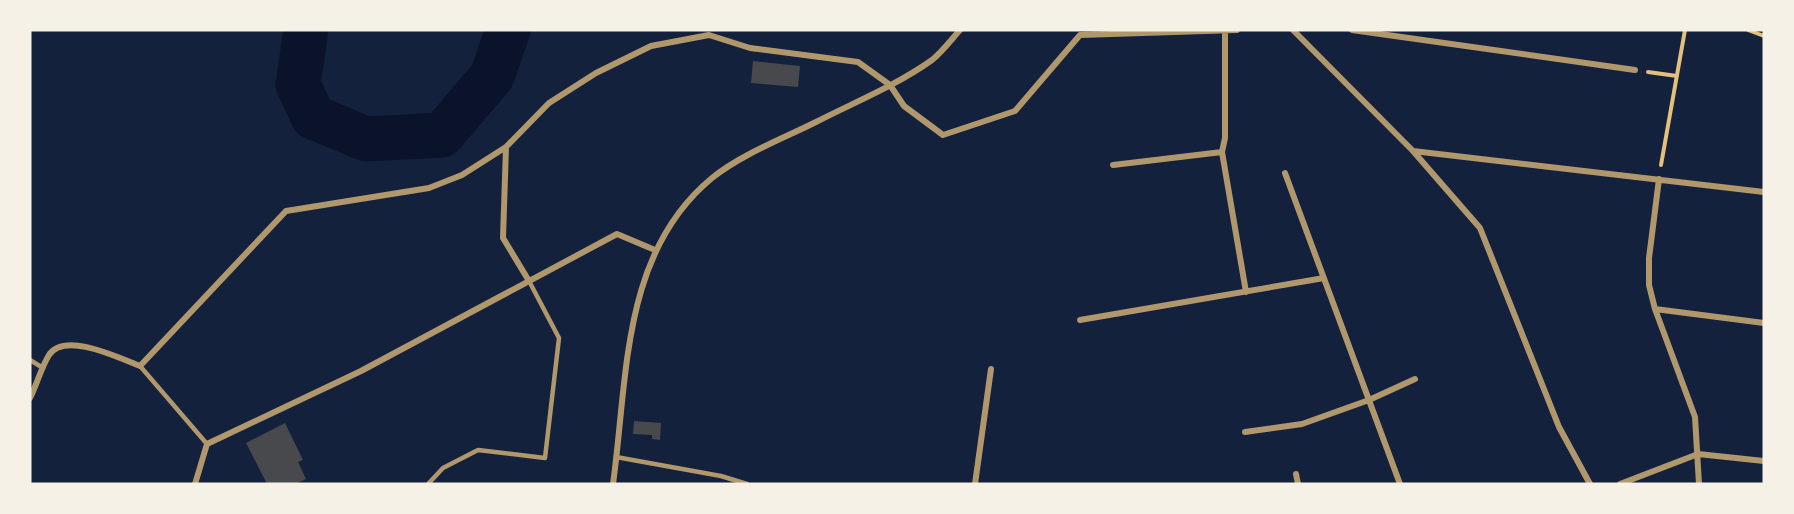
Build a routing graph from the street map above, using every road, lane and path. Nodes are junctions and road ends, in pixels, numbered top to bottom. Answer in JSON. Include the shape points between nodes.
{"nodes":[{"id":1,"x":960,"y":30,"type":"edge"},
{"id":2,"x":1237,"y":30,"type":"edge"},
{"id":3,"x":1293,"y":30,"type":"edge"},
{"id":4,"x":1352,"y":30,"type":"edge"},
{"id":5,"x":1685,"y":30,"type":"edge"},
{"id":6,"x":1748,"y":30,"type":"edge"},
{"id":7,"x":1225,"y":31,"type":"edge"},
{"id":8,"x":1764,"y":36,"type":"edge"},
{"id":9,"x":1635,"y":70,"type":"joint"},
{"id":10,"x":1677,"y":76,"type":"junction"},
{"id":11,"x":890,"y":85,"type":"junction"},
{"id":12,"x":506,"y":147,"type":"junction"},
{"id":13,"x":1413,"y":151,"type":"junction"},
{"id":14,"x":1222,"y":152,"type":"junction"},
{"id":15,"x":1113,"y":165,"type":"dead end"},
{"id":16,"x":1662,"y":165,"type":"dead end"},
{"id":17,"x":1285,"y":173,"type":"dead end"},
{"id":18,"x":1659,"y":179,"type":"junction"},
{"id":19,"x":1764,"y":192,"type":"edge"},
{"id":20,"x":655,"y":250,"type":"junction"},
{"id":21,"x":1324,"y":278,"type":"junction"},
{"id":22,"x":529,"y":281,"type":"junction"},
{"id":23,"x":1246,"y":292,"type":"junction"},
{"id":24,"x":1655,"y":309,"type":"junction"},
{"id":25,"x":1080,"y":320,"type":"dead end"},
{"id":26,"x":1764,"y":323,"type":"edge"},
{"id":27,"x":30,"y":360,"type":"edge"},
{"id":28,"x":140,"y":366,"type":"junction"},
{"id":29,"x":43,"y":369,"type":"junction"},
{"id":30,"x":991,"y":369,"type":"dead end"},
{"id":31,"x":1415,"y":378,"type":"dead end"},
{"id":32,"x":30,"y":398,"type":"edge"},
{"id":33,"x":1369,"y":400,"type":"junction"},
{"id":34,"x":1245,"y":432,"type":"dead end"},
{"id":35,"x":207,"y":444,"type":"junction"},
{"id":36,"x":1698,"y":454,"type":"junction"},
{"id":37,"x":616,"y":457,"type":"junction"},
{"id":38,"x":1764,"y":461,"type":"edge"},
{"id":39,"x":1296,"y":474,"type":"dead end"},
{"id":40,"x":195,"y":484,"type":"edge"},
{"id":41,"x":428,"y":484,"type":"edge"},
{"id":42,"x":613,"y":484,"type":"edge"},
{"id":43,"x":747,"y":484,"type":"edge"},
{"id":44,"x":975,"y":484,"type":"edge"},
{"id":45,"x":1298,"y":484,"type":"edge"},
{"id":46,"x":1400,"y":484,"type":"edge"},
{"id":47,"x":1590,"y":484,"type":"edge"},
{"id":48,"x":1620,"y":484,"type":"edge"},
{"id":49,"x":1699,"y":484,"type":"edge"}],
"edges":[{"from":1,"to":11,"type":"street","via":[[934,59]]},
{"from":2,"to":7,"type":"street"},
{"from":3,"to":13,"type":"street"},
{"from":4,"to":9,"type":"street"},
{"from":5,"to":10,"type":"path"},
{"from":6,"to":8,"type":"path"},
{"from":7,"to":11,"type":"street","via":[[1080,36],[1015,111],[943,135],[904,106]]},
{"from":7,"to":14,"type":"street"},
{"from":9,"to":10,"type":"path"},
{"from":10,"to":16,"type":"path"},
{"from":11,"to":12,"type":"street","via":[[858,62],[750,48],[710,35],[684,38],[651,46],[596,73],[549,103]]},
{"from":11,"to":20,"type":"street","via":[[713,177],[682,207]]},
{"from":12,"to":22,"type":"street","via":[[503,238]]},
{"from":12,"to":28,"type":"street","via":[[462,176],[429,188],[286,211]]},
{"from":13,"to":18,"type":"street"},
{"from":13,"to":47,"type":"street","via":[[1480,228],[1559,427]]},
{"from":14,"to":15,"type":"street"},
{"from":14,"to":23,"type":"street"},
{"from":17,"to":21,"type":"street"},
{"from":18,"to":19,"type":"street"},
{"from":18,"to":24,"type":"street","via":[[1649,258],[1649,285]]},
{"from":20,"to":22,"type":"street","via":[[617,234]]},
{"from":20,"to":37,"type":"street","via":[[632,326],[621,391]]},
{"from":21,"to":23,"type":"street"},
{"from":21,"to":33,"type":"street"},
{"from":22,"to":35,"type":"street","via":[[361,371]]},
{"from":22,"to":41,"type":"lane","via":[[559,338],[546,458],[478,450],[443,468]]},
{"from":23,"to":25,"type":"street"},
{"from":24,"to":26,"type":"street"},
{"from":24,"to":36,"type":"street","via":[[1695,417]]},
{"from":27,"to":29,"type":"lane"},
{"from":28,"to":29,"type":"street","via":[[76,344],[58,347]]},
{"from":28,"to":35,"type":"lane"},
{"from":29,"to":32,"type":"street"},
{"from":30,"to":44,"type":"street"},
{"from":31,"to":33,"type":"street"},
{"from":33,"to":34,"type":"street","via":[[1302,424]]},
{"from":33,"to":46,"type":"street"},
{"from":35,"to":40,"type":"street"},
{"from":36,"to":38,"type":"street"},
{"from":36,"to":48,"type":"street"},
{"from":36,"to":49,"type":"street"},
{"from":37,"to":42,"type":"street"},
{"from":37,"to":43,"type":"lane"},
{"from":39,"to":45,"type":"street"}]}
